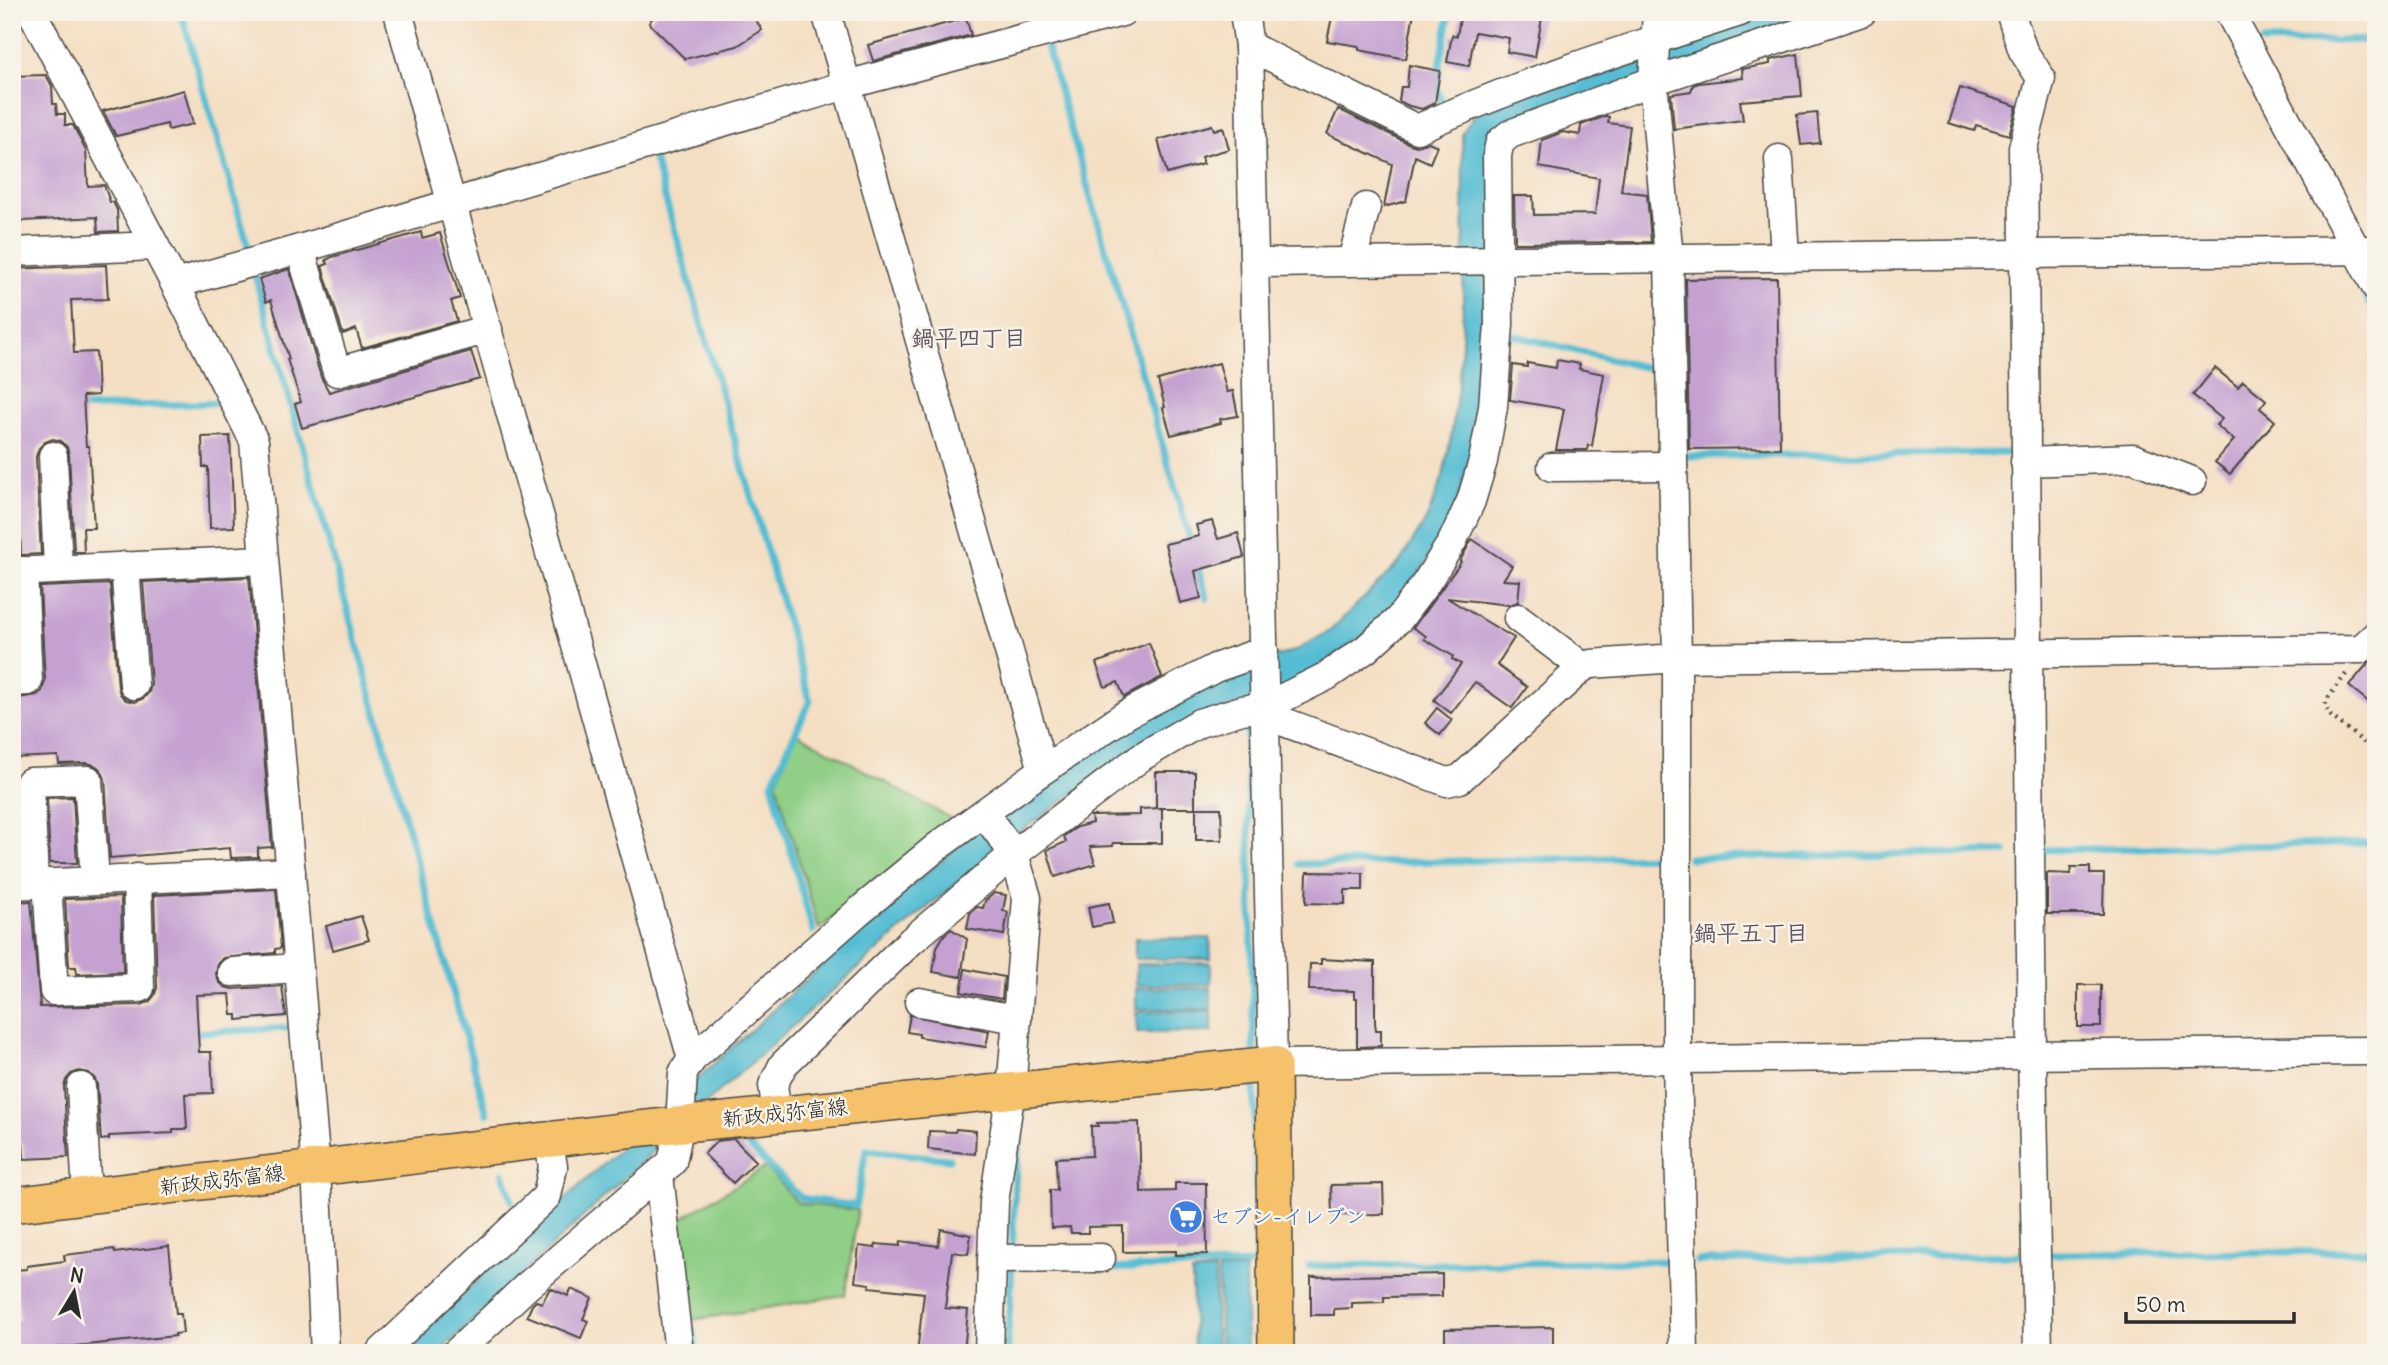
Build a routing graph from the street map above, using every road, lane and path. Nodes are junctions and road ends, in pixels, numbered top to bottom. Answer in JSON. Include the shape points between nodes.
{"nodes":[{"id":1,"x":398,"y":12,"type":"edge"},
{"id":2,"x":826,"y":12,"type":"edge"},
{"id":3,"x":1122,"y":12,"type":"edge"},
{"id":4,"x":1244,"y":12,"type":"edge"},
{"id":5,"x":1657,"y":12,"type":"edge"},
{"id":6,"x":1740,"y":12,"type":"edge"},
{"id":7,"x":1862,"y":12,"type":"edge"},
{"id":8,"x":2010,"y":12,"type":"edge"},
{"id":9,"x":2229,"y":12,"type":"edge"},
{"id":10,"x":27,"y":19,"type":"edge"},
{"id":11,"x":1654,"y":43,"type":"junction"},
{"id":12,"x":1249,"y":46,"type":"junction"},
{"id":13,"x":1653,"y":79,"type":"junction"},
{"id":14,"x":846,"y":85,"type":"junction"},
{"id":15,"x":1779,"y":159,"type":"dead end"},
{"id":16,"x":452,"y":204,"type":"junction"},
{"id":17,"x":1366,"y":207,"type":"dead end"},
{"id":18,"x":155,"y":246,"type":"junction"},
{"id":19,"x":300,"y":249,"type":"junction"},
{"id":20,"x":2366,"y":250,"type":"edge"},
{"id":21,"x":12,"y":252,"type":"edge"},
{"id":22,"x":2023,"y":252,"type":"junction"},
{"id":23,"x":1785,"y":256,"type":"junction"},
{"id":24,"x":1670,"y":258,"type":"junction"},
{"id":25,"x":1499,"y":259,"type":"junction"},
{"id":26,"x":1352,"y":261,"type":"junction"},
{"id":27,"x":1255,"y":262,"type":"junction"},
{"id":28,"x":175,"y":284,"type":"junction"},
{"id":29,"x":2376,"y":287,"type":"edge"},
{"id":30,"x":488,"y":329,"type":"junction"},
{"id":31,"x":53,"y":456,"type":"dead end"},
{"id":32,"x":2025,"y":462,"type":"junction"},
{"id":33,"x":1673,"y":466,"type":"junction"},
{"id":34,"x":1552,"y":467,"type":"dead end"},
{"id":35,"x":2192,"y":481,"type":"dead end"},
{"id":36,"x":263,"y":560,"type":"junction"},
{"id":37,"x":125,"y":566,"type":"junction"},
{"id":38,"x":58,"y":569,"type":"junction"},
{"id":39,"x":18,"y":571,"type":"edge"},
{"id":40,"x":1518,"y":618,"type":"dead end"},
{"id":41,"x":2368,"y":642,"type":"edge"},
{"id":42,"x":2028,"y":654,"type":"junction"},
{"id":43,"x":1264,"y":656,"type":"junction"},
{"id":44,"x":1677,"y":658,"type":"junction"},
{"id":45,"x":1583,"y":667,"type":"junction"},
{"id":46,"x":12,"y":682,"type":"edge"},
{"id":47,"x":134,"y":685,"type":"dead end"},
{"id":48,"x":1265,"y":706,"type":"junction"},
{"id":49,"x":2376,"y":752,"type":"edge"},
{"id":50,"x":1043,"y":770,"type":"junction"},
{"id":51,"x":986,"y":815,"type":"junction"},
{"id":52,"x":1011,"y":849,"type":"junction"},
{"id":53,"x":291,"y":872,"type":"junction"},
{"id":54,"x":137,"y":878,"type":"junction"},
{"id":55,"x":95,"y":880,"type":"junction"},
{"id":56,"x":31,"y":884,"type":"edge"},
{"id":57,"x":299,"y":968,"type":"junction"},
{"id":58,"x":232,"y":972,"type":"dead end"},
{"id":59,"x":919,"y":1002,"type":"dead end"},
{"id":60,"x":1017,"y":1019,"type":"junction"},
{"id":61,"x":2376,"y":1051,"type":"edge"},
{"id":62,"x":2032,"y":1052,"type":"junction"},
{"id":63,"x":692,"y":1059,"type":"junction"},
{"id":64,"x":1677,"y":1061,"type":"junction"},
{"id":65,"x":1273,"y":1064,"type":"junction"},
{"id":66,"x":81,"y":1087,"type":"dead end"},
{"id":67,"x":1011,"y":1090,"type":"junction"},
{"id":68,"x":777,"y":1114,"type":"junction"},
{"id":69,"x":687,"y":1119,"type":"junction"},
{"id":70,"x":549,"y":1141,"type":"junction"},
{"id":71,"x":316,"y":1170,"type":"junction"},
{"id":72,"x":659,"y":1175,"type":"junction"},
{"id":73,"x":87,"y":1196,"type":"junction"},
{"id":74,"x":12,"y":1205,"type":"edge"},
{"id":75,"x":1101,"y":1258,"type":"dead end"},
{"id":76,"x":1005,"y":1259,"type":"junction"},
{"id":77,"x":325,"y":1353,"type":"edge"},
{"id":78,"x":380,"y":1353,"type":"edge"},
{"id":79,"x":456,"y":1353,"type":"edge"},
{"id":80,"x":679,"y":1353,"type":"edge"},
{"id":81,"x":989,"y":1353,"type":"edge"},
{"id":82,"x":1276,"y":1353,"type":"edge"},
{"id":83,"x":1684,"y":1353,"type":"edge"},
{"id":84,"x":2038,"y":1353,"type":"edge"}],
"edges":[{"from":1,"to":16,"type":"street"},
{"from":2,"to":14,"type":"street"},
{"from":3,"to":14,"type":"street"},
{"from":4,"to":12,"type":"street"},
{"from":5,"to":11,"type":"street"},
{"from":6,"to":11,"type":"street"},
{"from":7,"to":13,"type":"street"},
{"from":8,"to":22,"type":"street","via":[[2024,51],[2041,78],[2022,148]]},
{"from":9,"to":20,"type":"street"},
{"from":10,"to":18,"type":"street"},
{"from":11,"to":12,"type":"street","via":[[1490,98],[1417,129]]},
{"from":11,"to":13,"type":"street"},
{"from":12,"to":27,"type":"street"},
{"from":13,"to":24,"type":"street"},
{"from":13,"to":25,"type":"street","via":[[1510,134],[1500,142]]},
{"from":14,"to":16,"type":"street"},
{"from":14,"to":50,"type":"street"},
{"from":15,"to":23,"type":"street"},
{"from":16,"to":19,"type":"street"},
{"from":16,"to":30,"type":"street"},
{"from":17,"to":26,"type":"street"},
{"from":18,"to":21,"type":"street"},
{"from":18,"to":28,"type":"street"},
{"from":19,"to":28,"type":"street"},
{"from":19,"to":30,"type":"street","via":[[337,372]]},
{"from":20,"to":22,"type":"street"},
{"from":20,"to":29,"type":"street"},
{"from":22,"to":23,"type":"street"},
{"from":22,"to":32,"type":"street"},
{"from":23,"to":24,"type":"street"},
{"from":24,"to":25,"type":"street"},
{"from":24,"to":33,"type":"street"},
{"from":25,"to":26,"type":"street"},
{"from":25,"to":48,"type":"street","via":[[1493,407],[1475,488],[1452,542],[1399,619],[1366,649],[1327,676]]},
{"from":26,"to":27,"type":"street"},
{"from":27,"to":43,"type":"street"},
{"from":28,"to":36,"type":"street","via":[[254,441]]},
{"from":30,"to":63,"type":"street"},
{"from":31,"to":38,"type":"street"},
{"from":32,"to":35,"type":"street","via":[[2133,458]]},
{"from":32,"to":42,"type":"street"},
{"from":33,"to":34,"type":"street"},
{"from":33,"to":44,"type":"street"},
{"from":36,"to":37,"type":"street"},
{"from":36,"to":53,"type":"street"},
{"from":37,"to":38,"type":"street"},
{"from":37,"to":47,"type":"street"},
{"from":38,"to":39,"type":"street"},
{"from":39,"to":46,"type":"street","via":[[27,681]]},
{"from":40,"to":45,"type":"street"},
{"from":41,"to":42,"type":"street"},
{"from":41,"to":49,"type":"path","via":[[2325,705],[2330,716]]},
{"from":42,"to":44,"type":"street"},
{"from":42,"to":62,"type":"street"},
{"from":43,"to":48,"type":"street"},
{"from":43,"to":50,"type":"street","via":[[1215,668],[1127,714]]},
{"from":44,"to":45,"type":"street"},
{"from":44,"to":64,"type":"street"},
{"from":45,"to":48,"type":"street","via":[[1460,779],[1447,782]]},
{"from":48,"to":52,"type":"street","via":[[1199,723],[1141,757]]},
{"from":48,"to":65,"type":"street"},
{"from":50,"to":51,"type":"street"},
{"from":51,"to":52,"type":"street"},
{"from":51,"to":63,"type":"street","via":[[938,846],[858,912]]},
{"from":52,"to":60,"type":"street","via":[[1027,898]]},
{"from":52,"to":68,"type":"street","via":[[783,1065],[773,1085]]},
{"from":53,"to":54,"type":"street"},
{"from":53,"to":57,"type":"street"},
{"from":54,"to":55,"type":"street"},
{"from":54,"to":56,"type":"street","via":[[140,988],[54,991]]},
{"from":55,"to":56,"type":"street"},
{"from":55,"to":56,"type":"street","via":[[88,780],[30,782]]},
{"from":57,"to":58,"type":"street"},
{"from":57,"to":71,"type":"street"},
{"from":59,"to":60,"type":"street"},
{"from":60,"to":67,"type":"street"},
{"from":61,"to":62,"type":"street"},
{"from":62,"to":64,"type":"street"},
{"from":62,"to":84,"type":"street"},
{"from":63,"to":69,"type":"street","via":[[683,1073]]},
{"from":64,"to":65,"type":"street"},
{"from":64,"to":83,"type":"street"},
{"from":65,"to":67,"type":"main road","name":"新政成弥富線"},
{"from":65,"to":82,"type":"main road"},
{"from":66,"to":73,"type":"street"},
{"from":67,"to":68,"type":"main road","name":"新政成弥富線"},
{"from":67,"to":76,"type":"street","via":[[995,1202]]},
{"from":68,"to":69,"type":"main road","name":"新政成弥富線"},
{"from":69,"to":70,"type":"main road","name":"新政成弥富線"},
{"from":69,"to":72,"type":"street","via":[[672,1162]]},
{"from":70,"to":71,"type":"main road","name":"新政成弥富線"},
{"from":70,"to":78,"type":"street","via":[[553,1167],[547,1196]]},
{"from":71,"to":73,"type":"main road","name":"新政成弥富線"},
{"from":71,"to":77,"type":"street"},
{"from":72,"to":79,"type":"street"},
{"from":72,"to":80,"type":"street"},
{"from":73,"to":74,"type":"main road","name":"新政成弥富線"},
{"from":75,"to":76,"type":"street"},
{"from":76,"to":81,"type":"street"}]}
